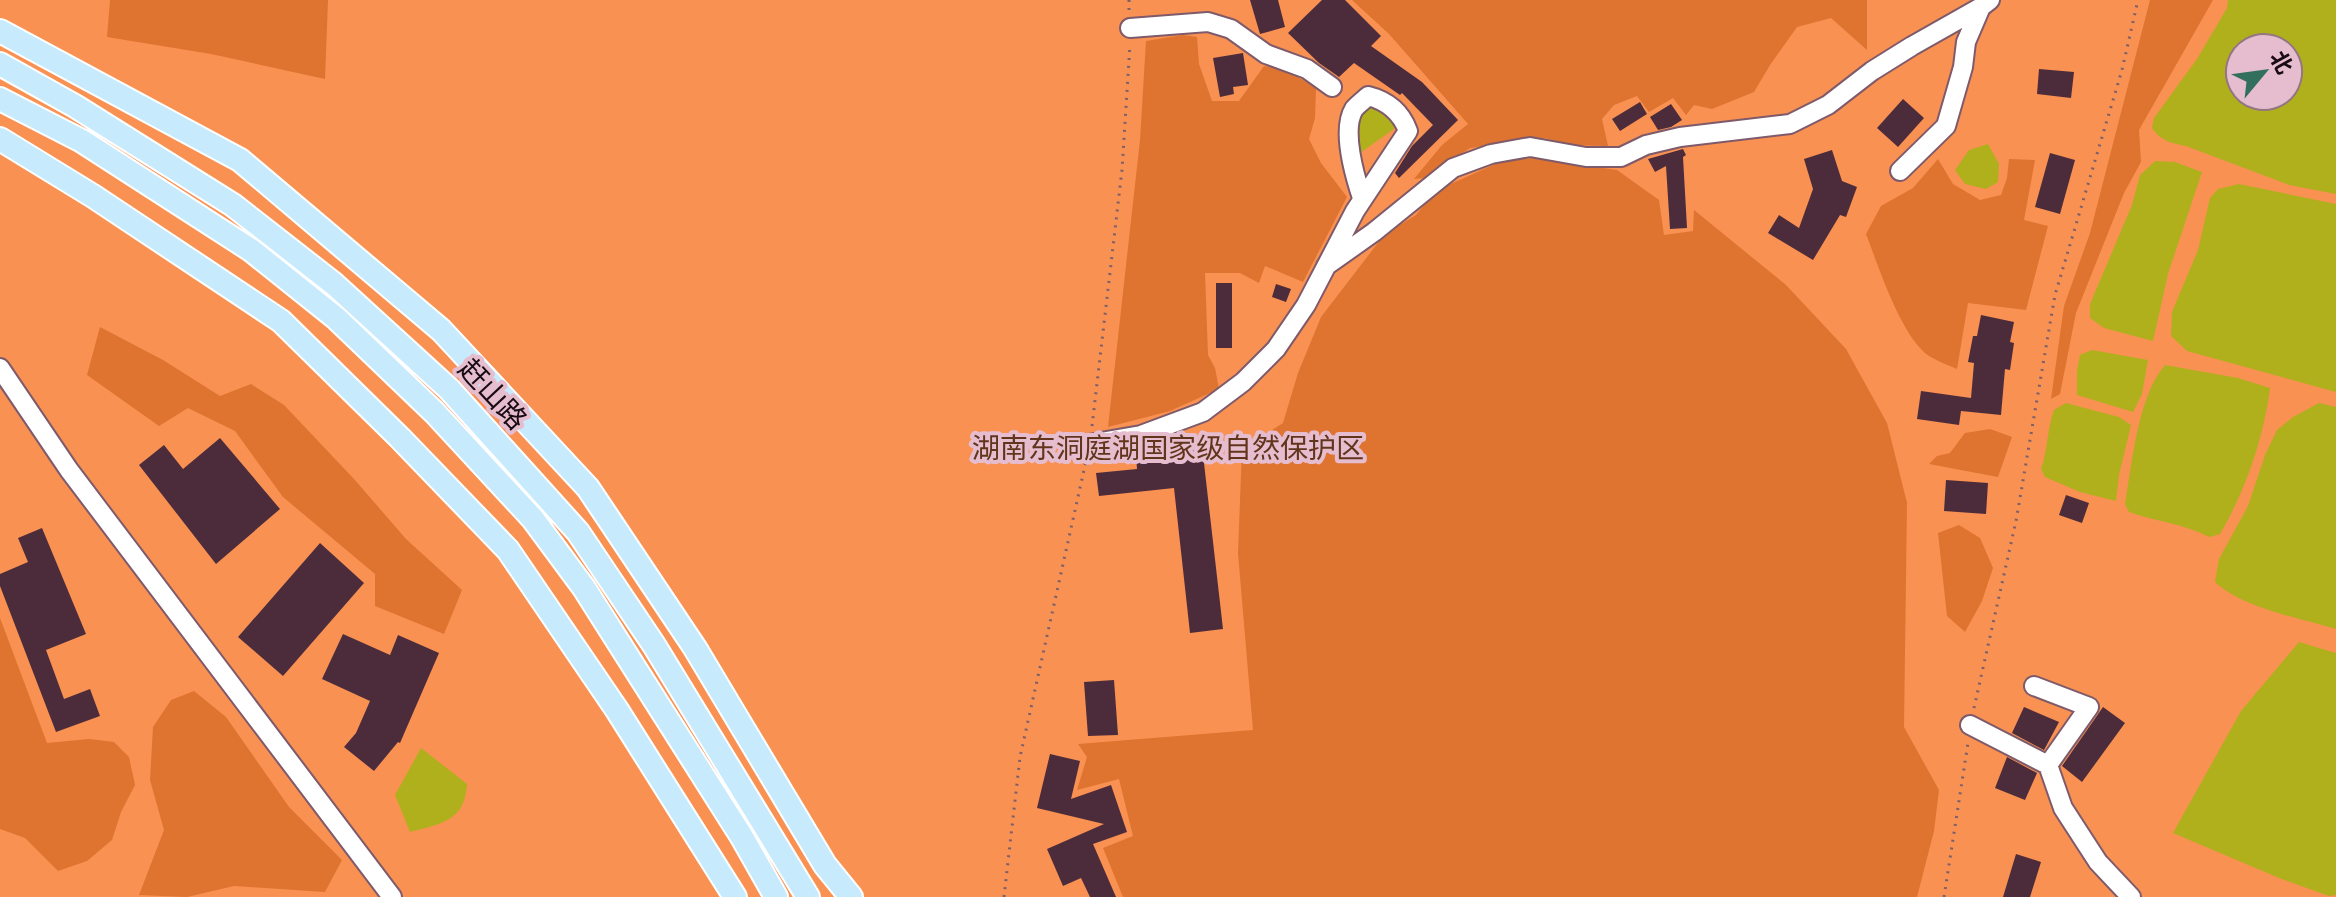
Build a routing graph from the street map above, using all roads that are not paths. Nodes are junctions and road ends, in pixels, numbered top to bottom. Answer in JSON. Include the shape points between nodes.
{"nodes":[{"id":1,"x":1986,"y":4,"type":"edge"},
{"id":2,"x":1130,"y":28,"type":"dead end"},
{"id":3,"x":0,"y":31,"type":"edge"},
{"id":4,"x":0,"y":64,"type":"edge"},
{"id":5,"x":1332,"y":87,"type":"dead end"},
{"id":6,"x":0,"y":99,"type":"edge"},
{"id":7,"x":0,"y":139,"type":"edge"},
{"id":8,"x":1900,"y":171,"type":"dead end"},
{"id":9,"x":1362,"y":198,"type":"junction"},
{"id":10,"x":1326,"y":266,"type":"junction"},
{"id":11,"x":0,"y":368,"type":"edge"},
{"id":12,"x":1089,"y":444,"type":"dead end"},
{"id":13,"x":2034,"y":686,"type":"dead end"},
{"id":14,"x":1970,"y":725,"type":"road end"},
{"id":15,"x":2048,"y":765,"type":"junction"},
{"id":16,"x":392,"y":897,"type":"edge"},
{"id":17,"x":735,"y":897,"type":"edge"},
{"id":18,"x":776,"y":897,"type":"edge"},
{"id":19,"x":808,"y":897,"type":"edge"},
{"id":20,"x":851,"y":897,"type":"edge"},
{"id":21,"x":2131,"y":897,"type":"edge"}],
"edges":[{"from":1,"to":8,"type":"street","via":[[1966,42],[1946,126]]},
{"from":1,"to":10,"type":"street","via":[[1790,124],[1680,137],[1621,157],[1530,147],[1453,168]]},
{"from":2,"to":5,"type":"street","via":[[1208,22],[1231,29],[1266,54],[1307,69]]},
{"from":3,"to":20,"type":"main road","via":[[240,160],[441,330],[588,488],[695,648],[825,865]]},
{"from":4,"to":19,"type":"main road","name":"赶山路","via":[[233,205],[334,284],[449,389],[578,532],[654,645]]},
{"from":6,"to":18,"type":"main road","name":"赶山路","via":[[82,141],[251,250],[336,318],[434,412],[533,519],[584,588]]},
{"from":7,"to":17,"type":"main road","via":[[281,321],[400,438],[508,550]]},
{"from":9,"to":9,"type":"street","via":[[1408,131],[1403,118],[1383,100],[1368,96],[1353,110],[1350,128]]},
{"from":9,"to":10,"type":"street"},
{"from":10,"to":12,"type":"street","via":[[1276,349],[1243,382],[1203,412],[1141,435]]},
{"from":11,"to":16,"type":"street","via":[[69,470]]},
{"from":13,"to":15,"type":"street","via":[[2089,707]]},
{"from":14,"to":15,"type":"street"},
{"from":15,"to":21,"type":"street","via":[[2063,808],[2098,862]]}]}
